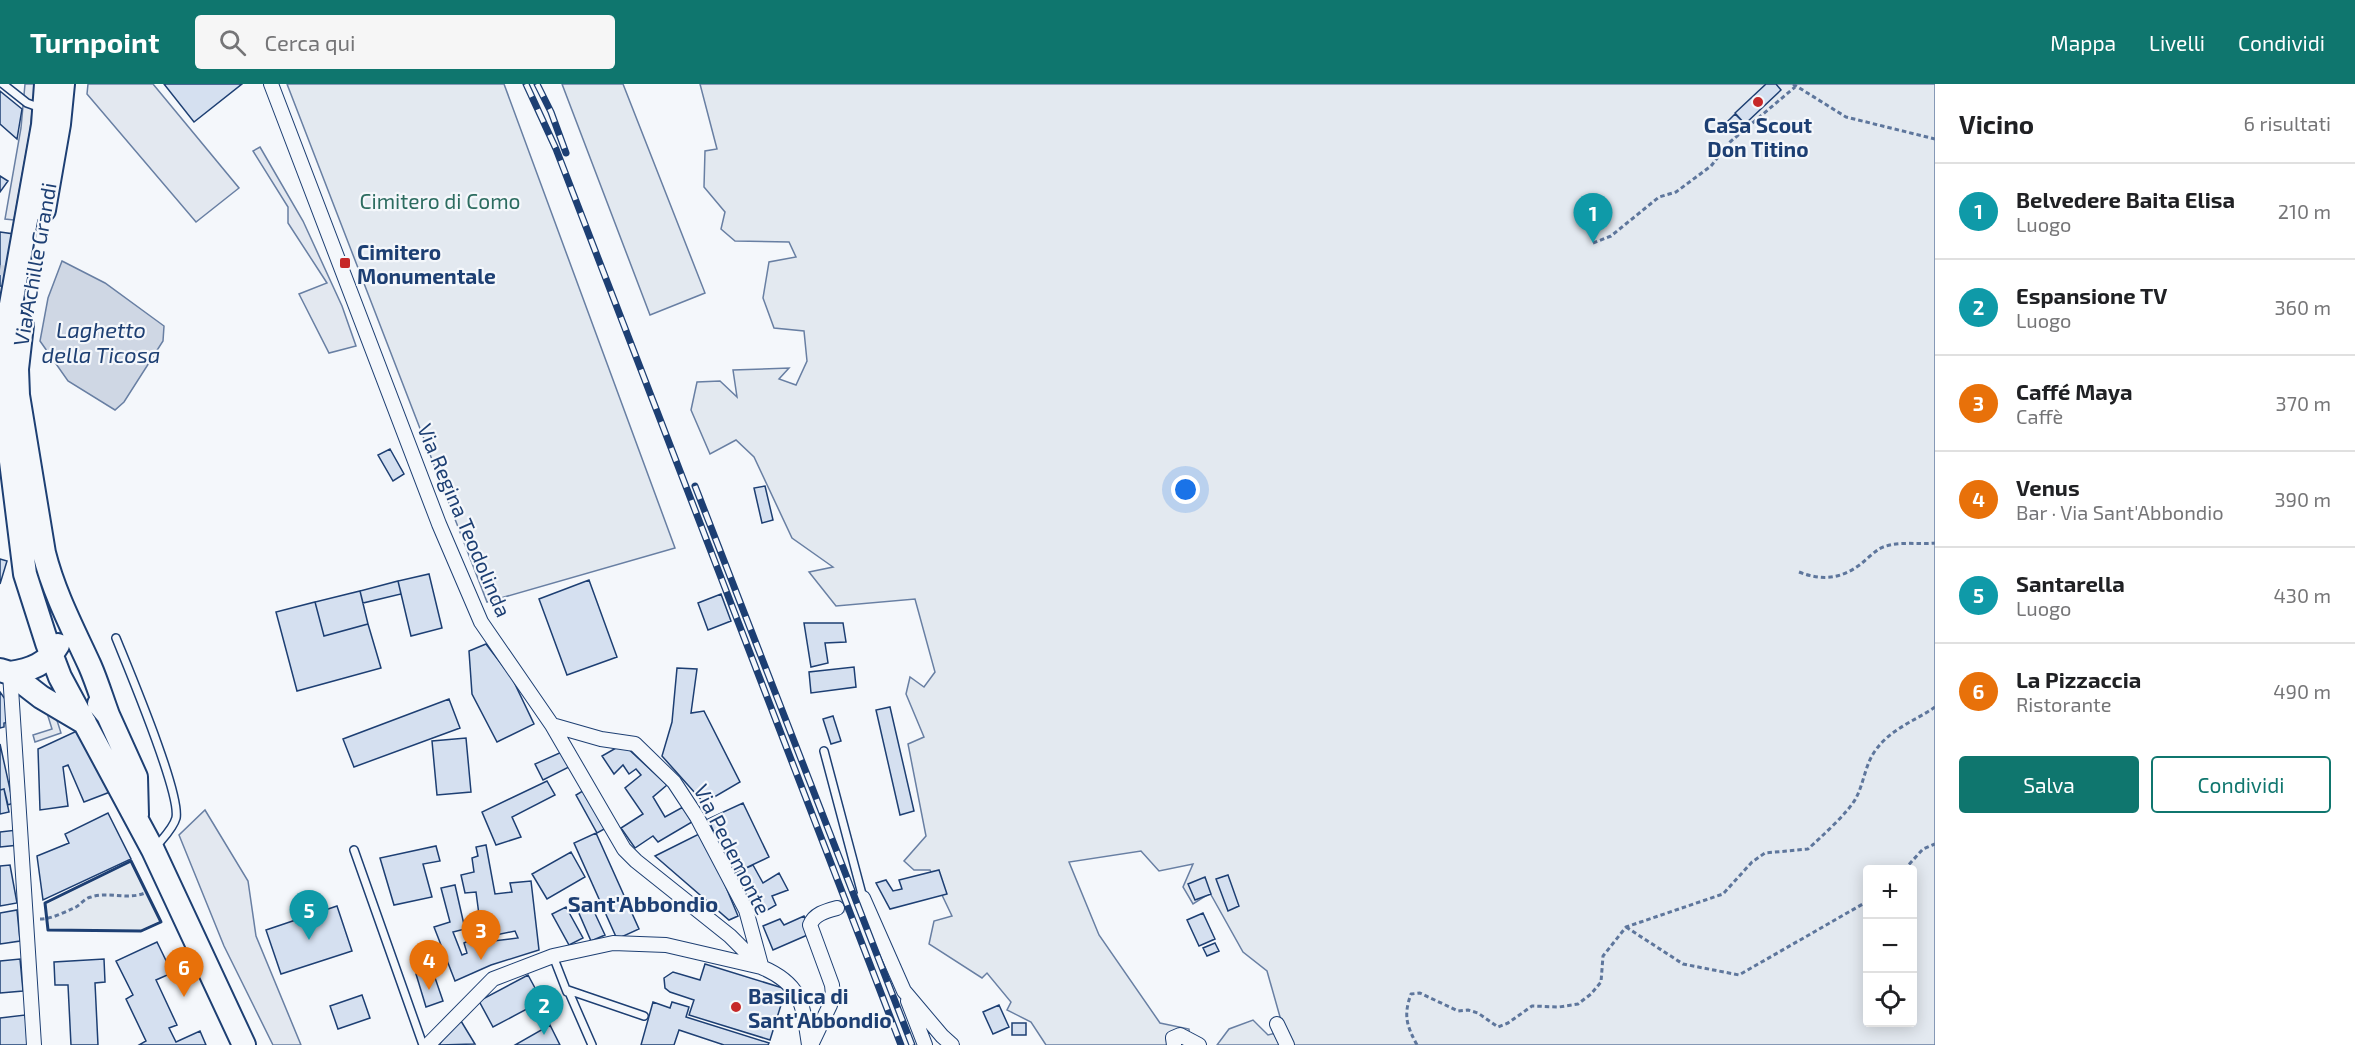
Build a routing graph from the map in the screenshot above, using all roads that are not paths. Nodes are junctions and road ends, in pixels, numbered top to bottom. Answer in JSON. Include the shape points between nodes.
{"nodes":[{"id":1,"x":3,"y":84,"type":"edge"},
{"id":2,"x":40,"y":84,"type":"edge"},
{"id":3,"x":46,"y":84,"type":"edge"},
{"id":4,"x":63,"y":84,"type":"edge"},
{"id":5,"x":271,"y":84,"type":"edge"},
{"id":6,"x":38,"y":107,"type":"junction"},
{"id":7,"x":5,"y":290,"type":"dead end"},
{"id":8,"x":2,"y":407,"type":"edge"},
{"id":9,"x":66,"y":618,"type":"junction"},
{"id":10,"x":116,"y":638,"type":"dead end"},
{"id":11,"x":52,"y":657,"type":"junction"},
{"id":12,"x":5,"y":671,"type":"edge"},
{"id":13,"x":108,"y":715,"type":"junction"},
{"id":14,"x":85,"y":723,"type":"junction"},
{"id":15,"x":552,"y":724,"type":"junction"},
{"id":16,"x":824,"y":751,"type":"dead end"},
{"id":17,"x":137,"y":817,"type":"junction"},
{"id":18,"x":153,"y":850,"type":"junction"},
{"id":19,"x":354,"y":850,"type":"dead end"},
{"id":20,"x":863,"y":898,"type":"joint"},
{"id":21,"x":828,"y":911,"type":"tunnel mouth"},
{"id":22,"x":553,"y":957,"type":"junction"},
{"id":23,"x":761,"y":967,"type":"junction"},
{"id":24,"x":568,"y":990,"type":"junction"},
{"id":25,"x":904,"y":991,"type":"junction"},
{"id":26,"x":645,"y":1016,"type":"dead end"},
{"id":27,"x":1277,"y":1024,"type":"dead end"},
{"id":28,"x":34,"y":1045,"type":"edge"},
{"id":29,"x":244,"y":1045,"type":"edge"},
{"id":30,"x":423,"y":1045,"type":"edge"},
{"id":31,"x":428,"y":1045,"type":"edge"},
{"id":32,"x":592,"y":1045,"type":"edge"},
{"id":33,"x":810,"y":1045,"type":"edge"},
{"id":34,"x":925,"y":1045,"type":"edge"},
{"id":35,"x":952,"y":1045,"type":"edge"},
{"id":36,"x":1174,"y":1045,"type":"edge"},
{"id":37,"x":1199,"y":1045,"type":"edge"},
{"id":38,"x":1287,"y":1045,"type":"edge"}],
"edges":[{"from":1,"to":6,"type":"lane"},
{"from":2,"to":6,"type":"lane"},
{"from":3,"to":8,"type":"main road","name":"Via Achille Grandi","via":[[43,125],[2,354]]},
{"from":4,"to":9,"type":"main road","name":"Via Achille Grandi","via":[[17,369],[44,553]]},
{"from":5,"to":15,"type":"street","name":"Via Regina Teodolinda","via":[[435,513],[481,622]]},
{"from":6,"to":7,"type":"lane"},
{"from":8,"to":11,"type":"main road","name":"Via Achille Grandi","via":[[22,559]]},
{"from":9,"to":11,"type":"main road"},
{"from":9,"to":13,"type":"main road","name":"Via Achille Grandi"},
{"from":10,"to":18,"type":"lane","via":[[155,738],[177,815]]},
{"from":11,"to":12,"type":"main road","via":[[30,670]]},
{"from":11,"to":13,"type":"main road"},
{"from":11,"to":14,"type":"main road","name":"Via Achille Grandi"},
{"from":12,"to":14,"type":"main road"},
{"from":12,"to":28,"type":"street"},
{"from":13,"to":17,"type":"main road","via":[[136,777]]},
{"from":14,"to":17,"type":"main road","name":"Via Achille Grandi"},
{"from":15,"to":23,"type":"street","name":"Via Regina Teodolinda","via":[[624,849],[730,936]]},
{"from":15,"to":23,"type":"street","name":"Via Pedemonte","via":[[601,739],[635,744],[674,782],[746,910]]},
{"from":16,"to":20,"type":"lane"},
{"from":17,"to":18,"type":"main road","name":"Via Achille Grandi"},
{"from":18,"to":29,"type":"main road","name":"Via Achille Grandi"},
{"from":19,"to":30,"type":"lane"},
{"from":20,"to":25,"type":"street"},
{"from":21,"to":33,"type":"street","via":[[810,925],[833,995]]},
{"from":22,"to":23,"type":"street","via":[[613,943],[666,945]]},
{"from":22,"to":24,"type":"lane"},
{"from":22,"to":31,"type":"street","via":[[493,979]]},
{"from":23,"to":33,"type":"street","via":[[792,984],[799,997]]},
{"from":24,"to":26,"type":"lane"},
{"from":24,"to":32,"type":"lane"},
{"from":25,"to":34,"type":"street"},
{"from":25,"to":35,"type":"street"},
{"from":27,"to":38,"type":"street"},
{"from":36,"to":37,"type":"street","via":[[1173,1038],[1180,1035]]}]}
